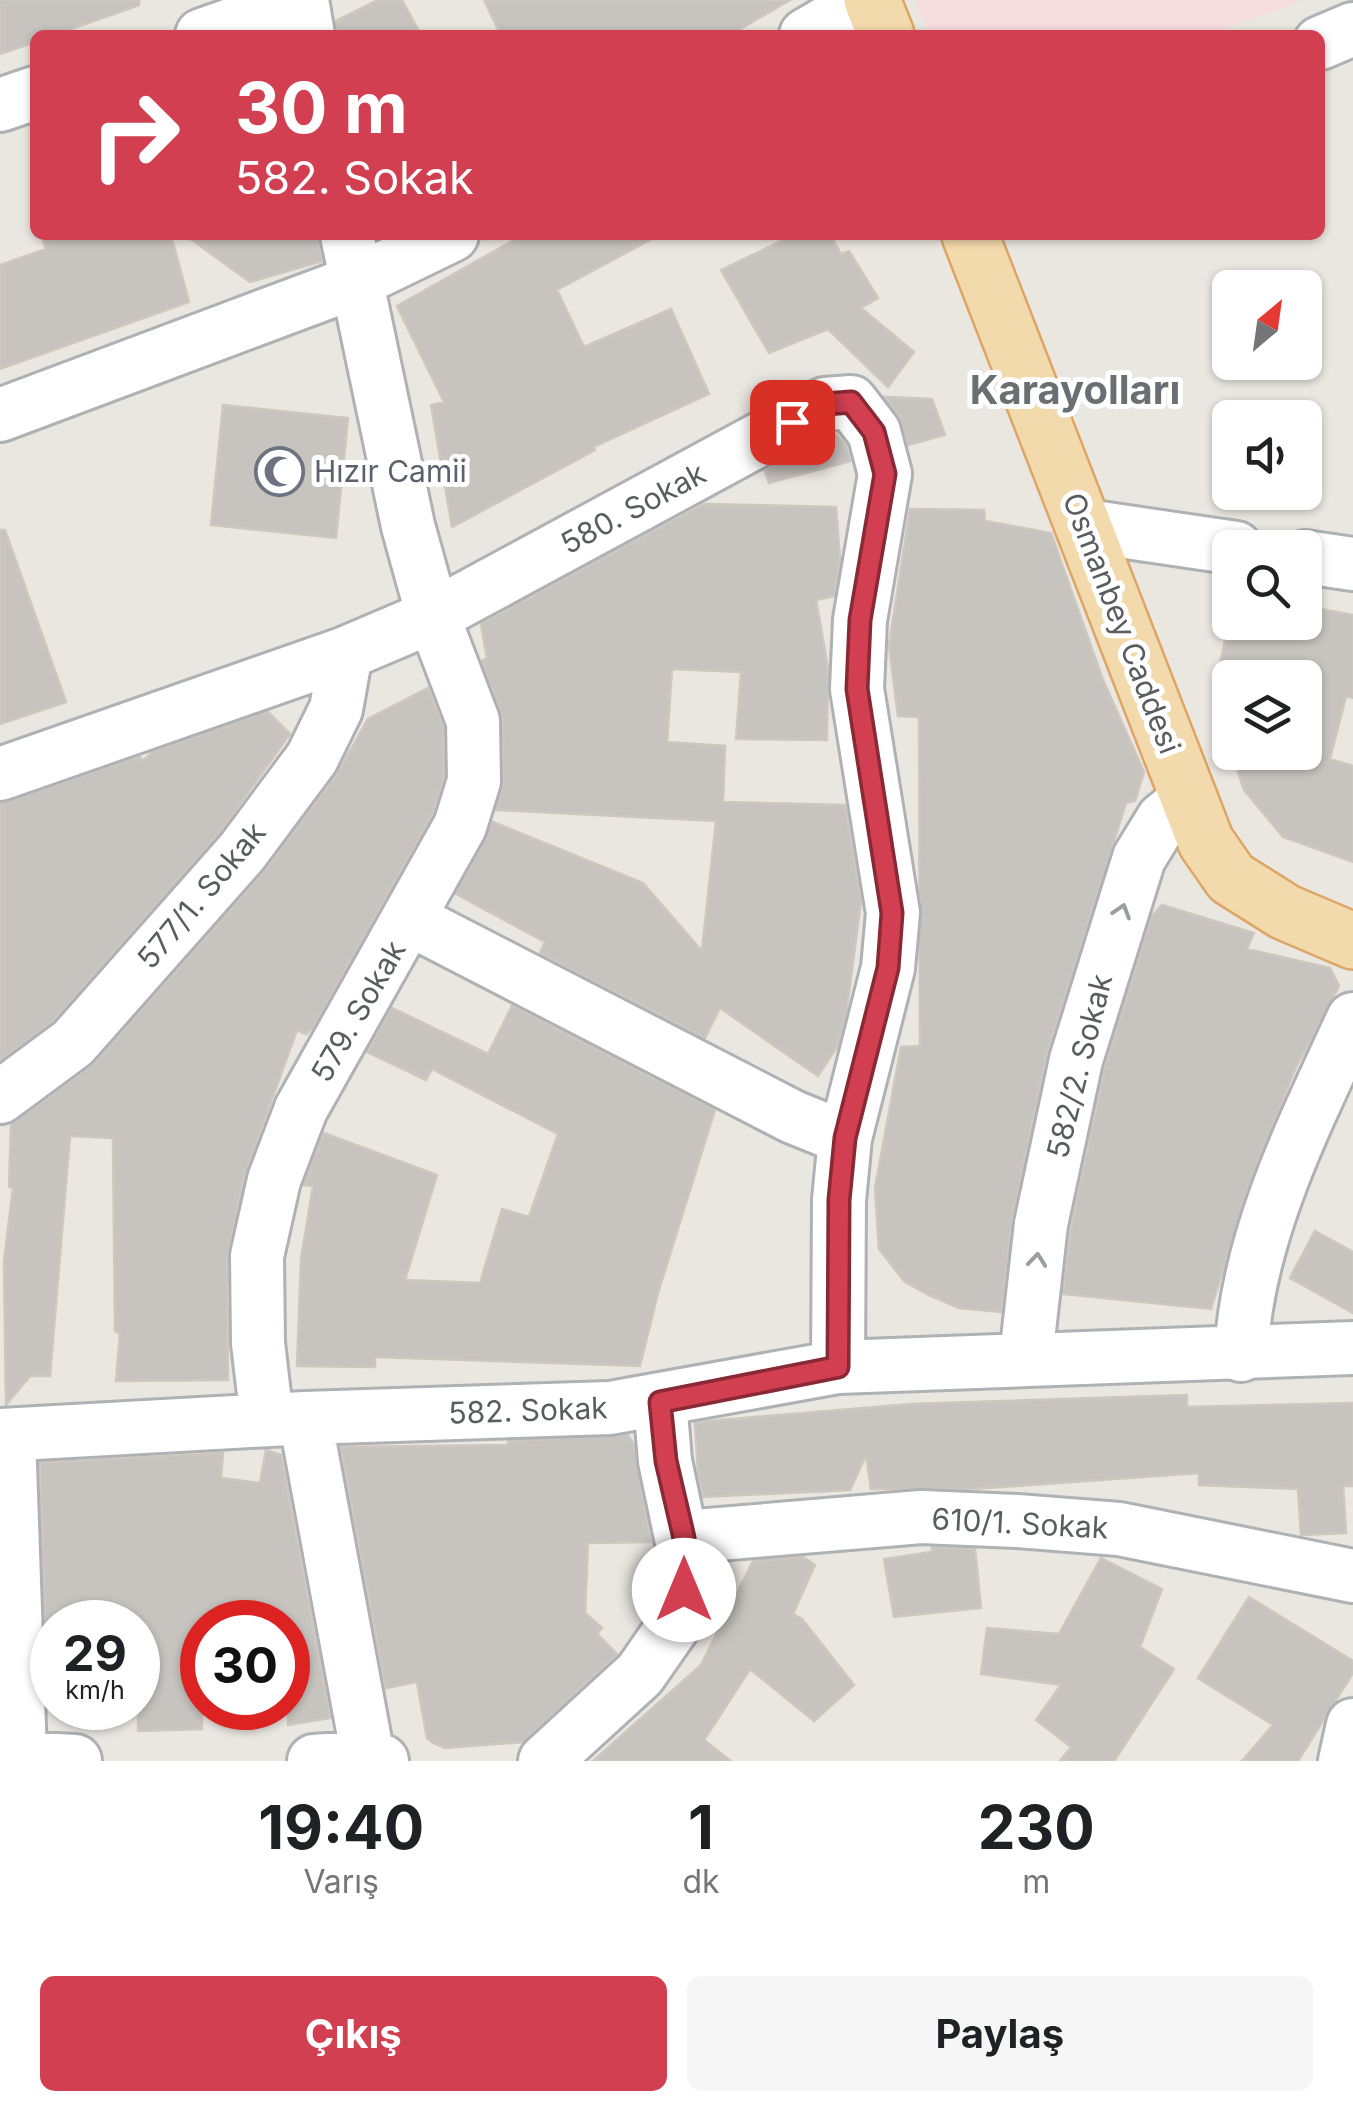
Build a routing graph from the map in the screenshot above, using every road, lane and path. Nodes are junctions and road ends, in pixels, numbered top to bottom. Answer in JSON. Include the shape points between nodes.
{"nodes":[{"id":1,"x":302,"y":0,"type":"edge"},
{"id":2,"x":869,"y":0,"type":"edge"},
{"id":3,"x":1353,"y":29,"type":"edge"},
{"id":4,"x":216,"y":30,"type":"edge"},
{"id":5,"x":307,"y":30,"type":"edge"},
{"id":6,"x":815,"y":30,"type":"edge"},
{"id":7,"x":884,"y":30,"type":"edge"},
{"id":8,"x":1325,"y":41,"type":"edge"},
{"id":9,"x":30,"y":95,"type":"edge"},
{"id":10,"x":0,"y":105,"type":"edge"},
{"id":11,"x":430,"y":240,"type":"edge"},
{"id":12,"x":972,"y":240,"type":"edge"},
{"id":13,"x":351,"y":258,"type":"edge"},
{"id":14,"x":0,"y":415,"type":"edge"},
{"id":15,"x":1086,"y":526,"type":"junction"},
{"id":16,"x":1212,"y":544,"type":"edge"},
{"id":17,"x":1322,"y":559,"type":"edge"},
{"id":18,"x":1353,"y":564,"type":"edge"},
{"id":19,"x":433,"y":616,"type":"junction"},
{"id":20,"x":346,"y":654,"type":"junction"},
{"id":21,"x":0,"y":774,"type":"edge"},
{"id":22,"x":1189,"y":798,"type":"junction"},
{"id":23,"x":410,"y":920,"type":"junction"},
{"id":24,"x":1353,"y":940,"type":"edge"},
{"id":25,"x":1353,"y":1019,"type":"edge"},
{"id":26,"x":0,"y":1098,"type":"edge"},
{"id":27,"x":845,"y":1138,"type":"junction"},
{"id":28,"x":1353,"y":1348,"type":"edge"},
{"id":29,"x":1241,"y":1356,"type":"junction"},
{"id":30,"x":1026,"y":1357,"type":"junction"},
{"id":31,"x":838,"y":1367,"type":"junction"},
{"id":32,"x":660,"y":1402,"type":"junction"},
{"id":33,"x":286,"y":1419,"type":"junction"},
{"id":34,"x":4,"y":1435,"type":"edge"},
{"id":35,"x":684,"y":1538,"type":"junction"},
{"id":36,"x":1353,"y":1576,"type":"edge"},
{"id":37,"x":1353,"y":1725,"type":"edge"},
{"id":38,"x":10,"y":1757,"type":"edge"},
{"id":39,"x":375,"y":1759,"type":"edge"},
{"id":40,"x":75,"y":1761,"type":"edge"},
{"id":41,"x":314,"y":1761,"type":"edge"},
{"id":42,"x":545,"y":1761,"type":"edge"},
{"id":43,"x":1345,"y":1761,"type":"edge"}],
"edges":[{"from":1,"to":4,"type":"street"},
{"from":1,"to":5,"type":"street"},
{"from":2,"to":6,"type":"street"},
{"from":2,"to":7,"type":"main road"},
{"from":3,"to":8,"type":"street"},
{"from":9,"to":10,"type":"street"},
{"from":11,"to":13,"type":"street"},
{"from":12,"to":15,"type":"main road","name":"Osmanbey Caddesi"},
{"from":13,"to":14,"type":"street"},
{"from":13,"to":19,"type":"street","name":"579. Sokak"},
{"from":15,"to":16,"type":"street"},
{"from":15,"to":22,"type":"main road","name":"Osmanbey Caddesi"},
{"from":17,"to":18,"type":"street"},
{"from":19,"to":20,"type":"street","name":"580. Sokak"},
{"from":19,"to":23,"type":"street","name":"579. Sokak","via":[[473,721],[474,781],[460,826]]},
{"from":19,"to":27,"type":"street","name":"580. Sokak","via":[[825,404],[851,402],[874,432],[885,474],[860,620],[857,689],[892,913],[888,968]]},
{"from":20,"to":21,"type":"street","name":"580. Sokak"},
{"from":20,"to":26,"type":"street","name":"577/1. Sokak","via":[[336,709],[312,758],[242,852],[73,1043]]},
{"from":22,"to":24,"type":"main road","name":"Osmanbey Caddesi","via":[[1206,842],[1231,878],[1285,912]]},
{"from":30,"to":22,"type":"street","name":"582/2. Sokak","one_way":true,"via":[[1041,1224],[1076,1060],[1139,858],[1162,819]]},
{"from":23,"to":27,"type":"street"},
{"from":23,"to":33,"type":"street","name":"579. Sokak","via":[[301,1109],[274,1180],[257,1256],[258,1343]]},
{"from":25,"to":29,"type":"street","via":[[1269,1216],[1244,1298]]},
{"from":27,"to":31,"type":"street","name":"580. Sokak"},
{"from":28,"to":29,"type":"street","name":"582. Sokak"},
{"from":29,"to":30,"type":"street","name":"582. Sokak"},
{"from":30,"to":31,"type":"street","name":"582. Sokak"},
{"from":31,"to":32,"type":"street","name":"582. Sokak"},
{"from":32,"to":33,"type":"street","name":"582. Sokak"},
{"from":32,"to":35,"type":"street"},
{"from":33,"to":34,"type":"street","name":"582. Sokak"},
{"from":33,"to":39,"type":"street","name":"579. Sokak"},
{"from":34,"to":38,"type":"street"},
{"from":35,"to":36,"type":"street","name":"610/1. Sokak","via":[[922,1517],[1016,1522],[1119,1529]]},
{"from":35,"to":42,"type":"street","via":[[681,1614],[640,1674]]},
{"from":37,"to":43,"type":"street"},
{"from":38,"to":40,"type":"street"},
{"from":39,"to":41,"type":"street"}]}
